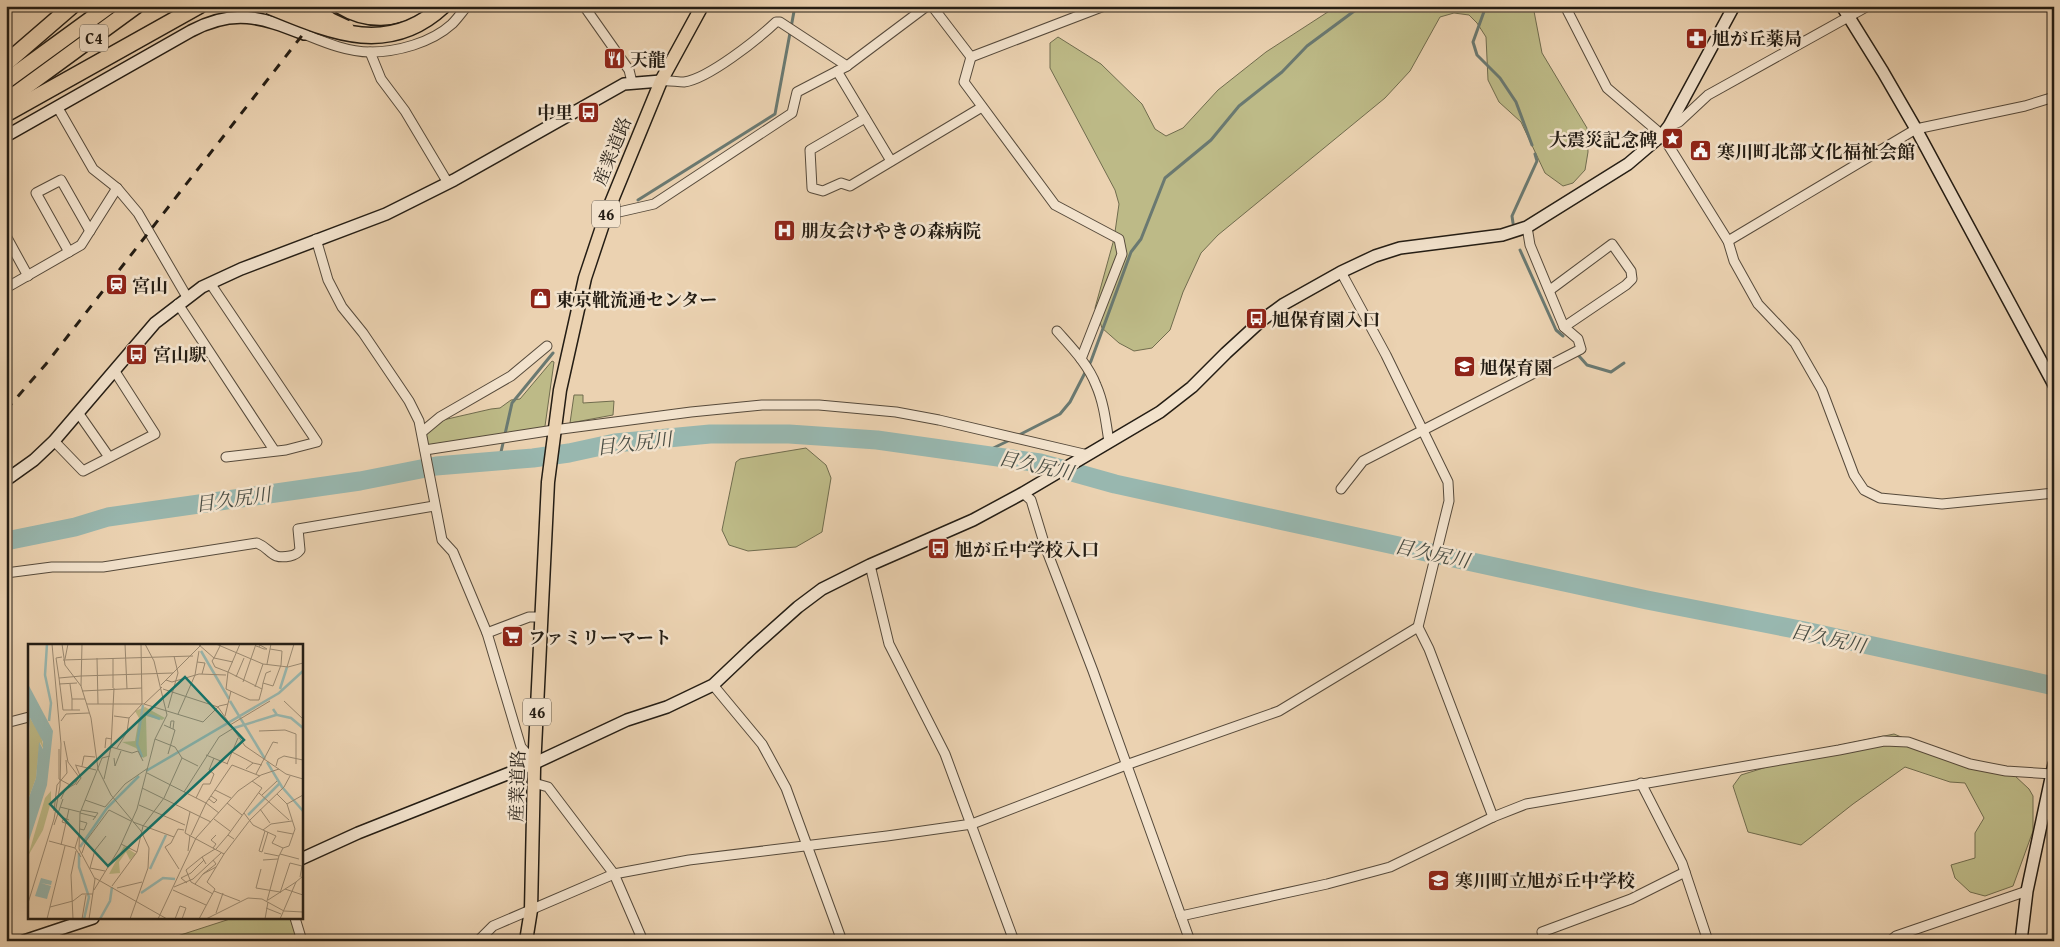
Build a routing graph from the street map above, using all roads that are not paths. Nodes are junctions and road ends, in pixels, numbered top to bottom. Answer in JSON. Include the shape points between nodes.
{"nodes":[{"id":1,"x":72,"y":6,"type":"edge"},
{"id":2,"x":108,"y":6,"type":"edge"},
{"id":3,"x":136,"y":6,"type":"edge"},
{"id":4,"x":199,"y":6,"type":"edge"},
{"id":5,"x":268,"y":6,"type":"edge"},
{"id":6,"x":308,"y":6,"type":"edge"},
{"id":7,"x":341,"y":6,"type":"edge"},
{"id":8,"x":421,"y":6,"type":"edge"},
{"id":9,"x":443,"y":6,"type":"edge"},
{"id":10,"x":467,"y":6,"type":"edge"},
{"id":11,"x":584,"y":6,"type":"edge"},
{"id":12,"x":702,"y":6,"type":"edge"},
{"id":13,"x":927,"y":6,"type":"edge"},
{"id":14,"x":932,"y":6,"type":"edge"},
{"id":15,"x":1104,"y":6,"type":"edge"},
{"id":16,"x":1565,"y":6,"type":"edge"},
{"id":17,"x":1734,"y":6,"type":"edge"},
{"id":18,"x":1842,"y":6,"type":"edge"},
{"id":19,"x":1868,"y":6,"type":"edge"},
{"id":20,"x":1849,"y":16,"type":"junction"},
{"id":21,"x":399,"y":32,"type":"junction"},
{"id":22,"x":304,"y":34,"type":"joint"},
{"id":23,"x":370,"y":52,"type":"junction"},
{"id":24,"x":971,"y":57,"type":"junction"},
{"id":25,"x":6,"y":63,"type":"edge"},
{"id":26,"x":847,"y":66,"type":"junction"},
{"id":27,"x":837,"y":71,"type":"junction"},
{"id":28,"x":661,"y":81,"type":"junction"},
{"id":29,"x":6,"y":82,"type":"edge"},
{"id":30,"x":632,"y":82,"type":"junction"},
{"id":31,"x":2054,"y":97,"type":"edge"},
{"id":32,"x":6,"y":101,"type":"edge"},
{"id":33,"x":982,"y":107,"type":"junction"},
{"id":34,"x":58,"y":108,"type":"junction"},
{"id":35,"x":6,"y":114,"type":"edge"},
{"id":36,"x":865,"y":118,"type":"junction"},
{"id":37,"x":1669,"y":126,"type":"junction"},
{"id":38,"x":1916,"y":129,"type":"junction"},
{"id":39,"x":1662,"y":135,"type":"junction"},
{"id":40,"x":6,"y":136,"type":"edge"},
{"id":41,"x":891,"y":161,"type":"junction"},
{"id":42,"x":448,"y":183,"type":"junction"},
{"id":43,"x":117,"y":188,"type":"junction"},
{"id":44,"x":606,"y":215,"type":"junction"},
{"id":45,"x":1527,"y":228,"type":"junction"},
{"id":46,"x":90,"y":231,"type":"junction"},
{"id":47,"x":6,"y":236,"type":"edge"},
{"id":48,"x":316,"y":239,"type":"junction"},
{"id":49,"x":1728,"y":241,"type":"junction"},
{"id":50,"x":69,"y":252,"type":"junction"},
{"id":51,"x":1341,"y":272,"type":"junction"},
{"id":52,"x":28,"y":276,"type":"junction"},
{"id":53,"x":210,"y":283,"type":"junction"},
{"id":54,"x":6,"y":288,"type":"edge"},
{"id":55,"x":1550,"y":290,"type":"junction"},
{"id":56,"x":183,"y":300,"type":"junction"},
{"id":57,"x":1564,"y":327,"type":"junction"},
{"id":58,"x":1057,"y":331,"type":"dead end"},
{"id":59,"x":547,"y":346,"type":"dead end"},
{"id":60,"x":1081,"y":359,"type":"junction"},
{"id":61,"x":114,"y":370,"type":"junction"},
{"id":62,"x":2054,"y":385,"type":"edge"},
{"id":63,"x":78,"y":414,"type":"junction"},
{"id":64,"x":1423,"y":429,"type":"junction"},
{"id":65,"x":422,"y":432,"type":"junction"},
{"id":66,"x":553,"y":432,"type":"junction"},
{"id":67,"x":54,"y":441,"type":"junction"},
{"id":68,"x":1109,"y":442,"type":"junction"},
{"id":69,"x":274,"y":450,"type":"junction"},
{"id":70,"x":425,"y":453,"type":"junction"},
{"id":71,"x":1086,"y":456,"type":"junction"},
{"id":72,"x":109,"y":457,"type":"junction"},
{"id":73,"x":226,"y":457,"type":"dead end"},
{"id":74,"x":9,"y":476,"type":"edge"},
{"id":75,"x":1340,"y":489,"type":"dead end"},
{"id":76,"x":1028,"y":490,"type":"junction"},
{"id":77,"x":2054,"y":493,"type":"edge"},
{"id":78,"x":434,"y":505,"type":"junction"},
{"id":79,"x":870,"y":564,"type":"junction"},
{"id":80,"x":6,"y":573,"type":"edge"},
{"id":81,"x":542,"y":617,"type":"junction"},
{"id":82,"x":1418,"y":627,"type":"junction"},
{"id":83,"x":487,"y":633,"type":"junction"},
{"id":84,"x":713,"y":685,"type":"junction"},
{"id":85,"x":28,"y":717,"type":"edge"},
{"id":86,"x":6,"y":723,"type":"edge"},
{"id":87,"x":535,"y":763,"type":"junction"},
{"id":88,"x":1126,"y":765,"type":"junction"},
{"id":89,"x":2053,"y":769,"type":"edge"},
{"id":90,"x":534,"y":783,"type":"junction"},
{"id":91,"x":1641,"y":783,"type":"junction"},
{"id":92,"x":1493,"y":816,"type":"junction"},
{"id":93,"x":972,"y":824,"type":"junction"},
{"id":94,"x":807,"y":847,"type":"junction"},
{"id":95,"x":302,"y":859,"type":"edge"},
{"id":96,"x":1685,"y":872,"type":"junction"},
{"id":97,"x":614,"y":874,"type":"junction"},
{"id":98,"x":2027,"y":891,"type":"junction"},
{"id":99,"x":531,"y":910,"type":"junction"},
{"id":100,"x":1181,"y":916,"type":"junction"},
{"id":101,"x":87,"y":920,"type":"edge"},
{"id":102,"x":295,"y":920,"type":"edge"},
{"id":103,"x":24,"y":941,"type":"edge"},
{"id":104,"x":302,"y":941,"type":"edge"},
{"id":105,"x":478,"y":941,"type":"edge"},
{"id":106,"x":526,"y":941,"type":"edge"},
{"id":107,"x":643,"y":941,"type":"edge"},
{"id":108,"x":842,"y":941,"type":"edge"},
{"id":109,"x":1014,"y":941,"type":"edge"},
{"id":110,"x":1190,"y":941,"type":"edge"},
{"id":111,"x":1545,"y":941,"type":"edge"},
{"id":112,"x":1708,"y":941,"type":"edge"},
{"id":113,"x":1890,"y":941,"type":"edge"},
{"id":114,"x":2021,"y":941,"type":"edge"}],
"edges":[{"from":1,"to":25,"type":"highway"},
{"from":2,"to":29,"type":"highway","number":"C4"},
{"from":3,"to":32,"type":"highway","number":"C4"},
{"from":4,"to":35,"type":"highway"},
{"from":5,"to":21,"type":"highway","bridge":true,"via":[[338,33],[370,36]]},
{"from":6,"to":21,"type":"highway","bridge":true,"via":[[331,21],[356,31]]},
{"from":7,"to":8,"type":"highway","via":[[365,17],[381,18],[397,16]]},
{"from":9,"to":21,"type":"highway","bridge":true,"via":[[428,18]]},
{"from":10,"to":23,"type":"street","via":[[451,24],[427,40],[404,48]]},
{"from":11,"to":30,"type":"street","via":[[629,70]]},
{"from":12,"to":28,"type":"main road","name":"産業道路","number":"46"},
{"from":13,"to":26,"type":"street"},
{"from":14,"to":24,"type":"street"},
{"from":15,"to":24,"type":"street"},
{"from":16,"to":39,"type":"street","via":[[1607,88]]},
{"from":17,"to":37,"type":"street"},
{"from":18,"to":20,"type":"street"},
{"from":19,"to":20,"type":"street"},
{"from":20,"to":37,"type":"street","via":[[1708,95],[1679,122]]},
{"from":20,"to":38,"type":"street"},
{"from":22,"to":23,"type":"street","via":[[326,43]]},
{"from":22,"to":34,"type":"street","via":[[252,17],[218,19],[191,31]]},
{"from":23,"to":42,"type":"street","via":[[381,79],[405,111]]},
{"from":24,"to":33,"type":"street","via":[[964,82]]},
{"from":26,"to":27,"type":"street"},
{"from":26,"to":28,"type":"street","via":[[776,22],[760,37],[703,76],[684,82]]},
{"from":27,"to":36,"type":"street"},
{"from":27,"to":44,"type":"street","via":[[797,92],[792,113],[654,204]]},
{"from":28,"to":30,"type":"street"},
{"from":28,"to":44,"type":"main road","name":"産業道路","number":"46"},
{"from":30,"to":42,"type":"street"},
{"from":31,"to":38,"type":"street"},
{"from":33,"to":41,"type":"street"},
{"from":33,"to":60,"type":"street","via":[[1055,205],[1119,239],[1122,245],[1122,254]]},
{"from":34,"to":40,"type":"street"},
{"from":34,"to":43,"type":"street","via":[[93,169]]},
{"from":36,"to":41,"type":"street"},
{"from":36,"to":41,"type":"street","via":[[810,150],[812,188],[824,191],[841,182],[850,186]]},
{"from":37,"to":39,"type":"street"},
{"from":38,"to":49,"type":"street"},
{"from":38,"to":62,"type":"street"},
{"from":39,"to":45,"type":"street","via":[[1628,164]]},
{"from":39,"to":49,"type":"street"},
{"from":42,"to":48,"type":"street","via":[[386,214]]},
{"from":43,"to":46,"type":"street"},
{"from":43,"to":56,"type":"street","via":[[150,230]]},
{"from":44,"to":66,"type":"main road","name":"産業道路","number":"46","via":[[585,278]]},
{"from":45,"to":51,"type":"street","via":[[1502,235],[1400,248]]},
{"from":45,"to":55,"type":"street","via":[[1530,245]]},
{"from":46,"to":50,"type":"street","via":[[81,245]]},
{"from":46,"to":50,"type":"street","via":[[61,180],[36,193]]},
{"from":47,"to":52,"type":"street"},
{"from":48,"to":53,"type":"street"},
{"from":48,"to":65,"type":"street","via":[[328,280],[342,307],[409,401]]},
{"from":49,"to":77,"type":"street","via":[[1734,261],[1758,304],[1795,343],[1822,390],[1854,476],[1864,490],[1880,498],[1942,504]]},
{"from":50,"to":52,"type":"street"},
{"from":51,"to":64,"type":"street"},
{"from":51,"to":68,"type":"street","via":[[1284,304],[1192,387],[1160,412]]},
{"from":52,"to":54,"type":"street"},
{"from":53,"to":56,"type":"street"},
{"from":53,"to":69,"type":"street","via":[[317,442]]},
{"from":55,"to":57,"type":"street"},
{"from":55,"to":57,"type":"street","via":[[1612,244],[1631,271],[1632,279],[1626,285]]},
{"from":56,"to":61,"type":"street","via":[[155,323]]},
{"from":56,"to":69,"type":"street"},
{"from":57,"to":64,"type":"street","via":[[1578,339],[1581,349]]},
{"from":58,"to":60,"type":"street"},
{"from":59,"to":65,"type":"street","via":[[525,367],[440,417]]},
{"from":60,"to":68,"type":"street","via":[[1101,398]]},
{"from":61,"to":63,"type":"street"},
{"from":61,"to":72,"type":"street","via":[[155,434]]},
{"from":63,"to":67,"type":"street"},
{"from":63,"to":72,"type":"street"},
{"from":64,"to":75,"type":"street","via":[[1363,461]]},
{"from":64,"to":82,"type":"street","via":[[1448,482],[1448,501]]},
{"from":65,"to":70,"type":"street"},
{"from":66,"to":70,"type":"street"},
{"from":66,"to":71,"type":"street","via":[[762,405],[820,405],[896,412],[939,420]]},
{"from":66,"to":81,"type":"main road","name":"産業道路","number":"46"},
{"from":67,"to":72,"type":"street","via":[[83,471]]},
{"from":67,"to":74,"type":"street"},
{"from":68,"to":71,"type":"street"},
{"from":69,"to":73,"type":"street"},
{"from":70,"to":78,"type":"street"},
{"from":71,"to":76,"type":"street"},
{"from":76,"to":79,"type":"street","via":[[973,520]]},
{"from":76,"to":88,"type":"street","via":[[1045,546]]},
{"from":78,"to":80,"type":"street","via":[[298,529],[300,550],[297,554],[281,558],[257,543],[103,567],[52,567]]},
{"from":78,"to":83,"type":"street","via":[[442,540],[453,552]]},
{"from":79,"to":84,"type":"street","via":[[822,589],[798,607]]},
{"from":79,"to":93,"type":"street","via":[[891,650],[937,736]]},
{"from":81,"to":83,"type":"street","via":[[529,616]]},
{"from":81,"to":87,"type":"main road","name":"産業道路","number":"46"},
{"from":82,"to":88,"type":"street","via":[[1279,711]]},
{"from":82,"to":92,"type":"street"},
{"from":83,"to":87,"type":"street","via":[[518,740]]},
{"from":84,"to":87,"type":"street","via":[[667,708],[627,720]]},
{"from":84,"to":94,"type":"street","via":[[762,744],[786,788]]},
{"from":85,"to":86,"type":"street"},
{"from":87,"to":90,"type":"main road","name":"産業道路","number":"46"},
{"from":87,"to":95,"type":"street"},
{"from":88,"to":93,"type":"street"},
{"from":88,"to":100,"type":"street"},
{"from":89,"to":91,"type":"street","via":[[2006,771],[1970,764],[1908,742],[1884,741]]},
{"from":89,"to":98,"type":"street"},
{"from":90,"to":97,"type":"street","via":[[548,787]]},
{"from":90,"to":99,"type":"main road","name":"産業道路","number":"46"},
{"from":91,"to":92,"type":"street","via":[[1526,804]]},
{"from":91,"to":96,"type":"street"},
{"from":92,"to":100,"type":"street","via":[[1390,867]]},
{"from":93,"to":94,"type":"street"},
{"from":93,"to":109,"type":"street"},
{"from":94,"to":97,"type":"street","via":[[689,860]]},
{"from":94,"to":108,"type":"street"},
{"from":96,"to":111,"type":"street","via":[[1631,899],[1542,932]]},
{"from":96,"to":112,"type":"street"},
{"from":97,"to":99,"type":"street"},
{"from":97,"to":107,"type":"street"},
{"from":98,"to":113,"type":"street","via":[[1896,936]]},
{"from":98,"to":114,"type":"street"},
{"from":99,"to":105,"type":"street","via":[[493,926]]},
{"from":99,"to":106,"type":"main road","name":"産業道路","number":"46"},
{"from":100,"to":110,"type":"street"},
{"from":101,"to":103,"type":"street"},
{"from":102,"to":104,"type":"street"}]}
